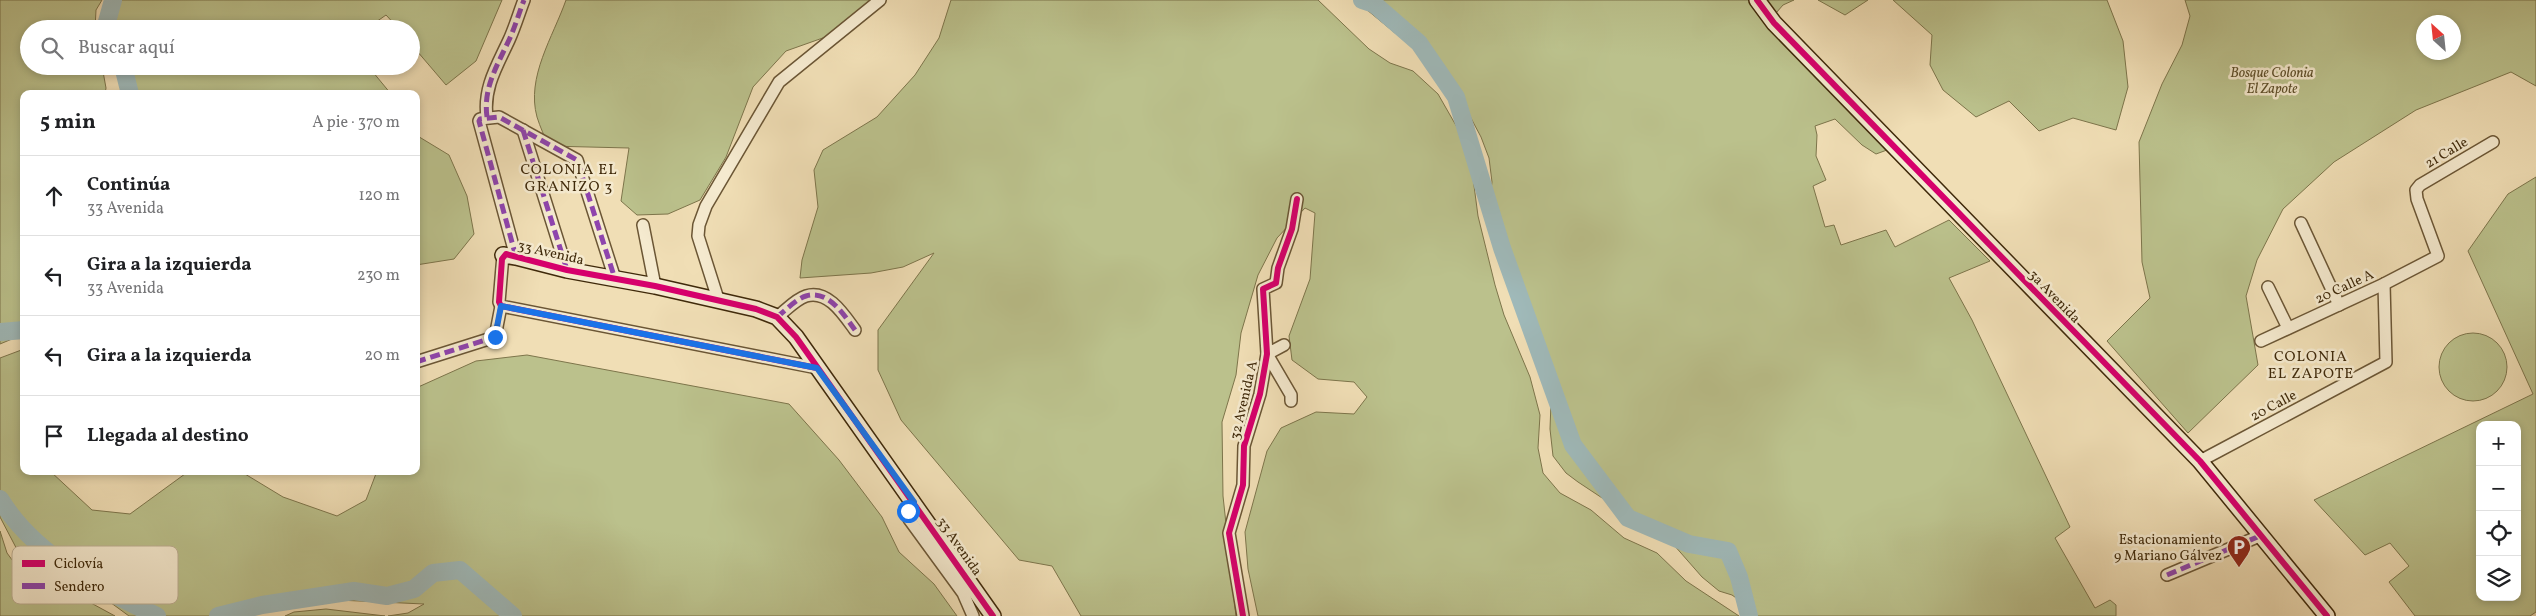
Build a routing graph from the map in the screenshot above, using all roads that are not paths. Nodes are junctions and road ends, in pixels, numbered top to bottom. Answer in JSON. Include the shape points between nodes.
{"nodes":[{"id":1,"x":524,"y":0,"type":"edge"},
{"id":2,"x":880,"y":0,"type":"edge"},
{"id":3,"x":1757,"y":0,"type":"edge"},
{"id":4,"x":488,"y":117,"type":"junction"},
{"id":5,"x":523,"y":130,"type":"junction"},
{"id":6,"x":2493,"y":142,"type":"dead end"},
{"id":7,"x":1297,"y":199,"type":"dead end"},
{"id":8,"x":2302,"y":224,"type":"dead end"},
{"id":9,"x":642,"y":225,"type":"dead end"},
{"id":10,"x":510,"y":256,"type":"junction"},
{"id":11,"x":2438,"y":256,"type":"joint"},
{"id":12,"x":567,"y":270,"type":"junction"},
{"id":13,"x":615,"y":279,"type":"junction"},
{"id":14,"x":1277,"y":279,"type":"junction"},
{"id":15,"x":1289,"y":279,"type":"dead end"},
{"id":16,"x":2384,"y":284,"type":"junction"},
{"id":17,"x":655,"y":286,"type":"junction"},
{"id":18,"x":2268,"y":287,"type":"dead end"},
{"id":19,"x":718,"y":299,"type":"junction"},
{"id":20,"x":2339,"y":305,"type":"junction"},
{"id":21,"x":501,"y":306,"type":"junction"},
{"id":22,"x":777,"y":318,"type":"junction"},
{"id":23,"x":2288,"y":328,"type":"junction"},
{"id":24,"x":855,"y":330,"type":"dead end"},
{"id":25,"x":2261,"y":341,"type":"dead end"},
{"id":26,"x":1284,"y":345,"type":"dead end"},
{"id":27,"x":1266,"y":354,"type":"junction"},
{"id":28,"x":420,"y":361,"type":"edge"},
{"id":29,"x":817,"y":368,"type":"junction"},
{"id":30,"x":1291,"y":401,"type":"dead end"},
{"id":31,"x":2200,"y":461,"type":"junction"},
{"id":32,"x":914,"y":502,"type":"junction"},
{"id":33,"x":2262,"y":535,"type":"junction"},
{"id":34,"x":2167,"y":575,"type":"dead end"},
{"id":35,"x":973,"y":616,"type":"edge"},
{"id":36,"x":993,"y":616,"type":"edge"},
{"id":37,"x":1243,"y":616,"type":"edge"},
{"id":38,"x":2327,"y":616,"type":"edge"}],
"edges":[{"from":1,"to":4,"type":"street","via":[[491,77],[486,99]]},
{"from":2,"to":19,"type":"street","via":[[779,82],[706,206],[698,225],[698,236]]},
{"from":3,"to":31,"type":"street","name":"3a Avenida","via":[[1774,23]]},
{"from":4,"to":5,"type":"street","via":[[499,117]]},
{"from":4,"to":10,"type":"street","via":[[480,118],[479,122]]},
{"from":5,"to":12,"type":"street"},
{"from":5,"to":13,"type":"street","via":[[577,160]]},
{"from":6,"to":11,"type":"street","name":"21 Calle","via":[[2416,190]]},
{"from":7,"to":14,"type":"street","name":"32 Avenida A"},
{"from":8,"to":20,"type":"street"},
{"from":9,"to":17,"type":"street"},
{"from":10,"to":12,"type":"street","name":"33 Avenida"},
{"from":10,"to":21,"type":"street","name":"33 Avenida","via":[[499,302]]},
{"from":11,"to":16,"type":"street","name":"20 Calle A"},
{"from":12,"to":13,"type":"street","name":"33 Avenida"},
{"from":13,"to":17,"type":"street","name":"33 Avenida"},
{"from":14,"to":15,"type":"street"},
{"from":14,"to":27,"type":"street","name":"32 Avenida A","via":[[1275,285],[1263,289]]},
{"from":16,"to":20,"type":"street","name":"20 Calle A"},
{"from":16,"to":31,"type":"street","name":"20 Calle","via":[[2386,362]]},
{"from":17,"to":19,"type":"street","name":"33 Avenida"},
{"from":18,"to":23,"type":"street"},
{"from":19,"to":22,"type":"street","name":"33 Avenida"},
{"from":20,"to":23,"type":"street","name":"20 Calle A"},
{"from":21,"to":28,"type":"street","name":"33 Avenida","via":[[495,337]]},
{"from":21,"to":29,"type":"street"},
{"from":22,"to":24,"type":"street","via":[[803,297],[814,296],[831,301]]},
{"from":22,"to":29,"type":"street","name":"33 Avenida","via":[[796,337]]},
{"from":23,"to":25,"type":"street","name":"20 Calle A"},
{"from":26,"to":27,"type":"street"},
{"from":27,"to":30,"type":"street"},
{"from":27,"to":37,"type":"street","name":"32 Avenida A","via":[[1260,394],[1244,446],[1243,484],[1229,533]]},
{"from":29,"to":32,"type":"street","name":"33 Avenida"},
{"from":31,"to":33,"type":"street","name":"3a Avenida"},
{"from":32,"to":35,"type":"street","via":[[908,511],[910,520],[963,592]]},
{"from":32,"to":36,"type":"street","name":"33 Avenida"},
{"from":33,"to":34,"type":"street"},
{"from":33,"to":38,"type":"street","name":"3a Avenida"}]}
